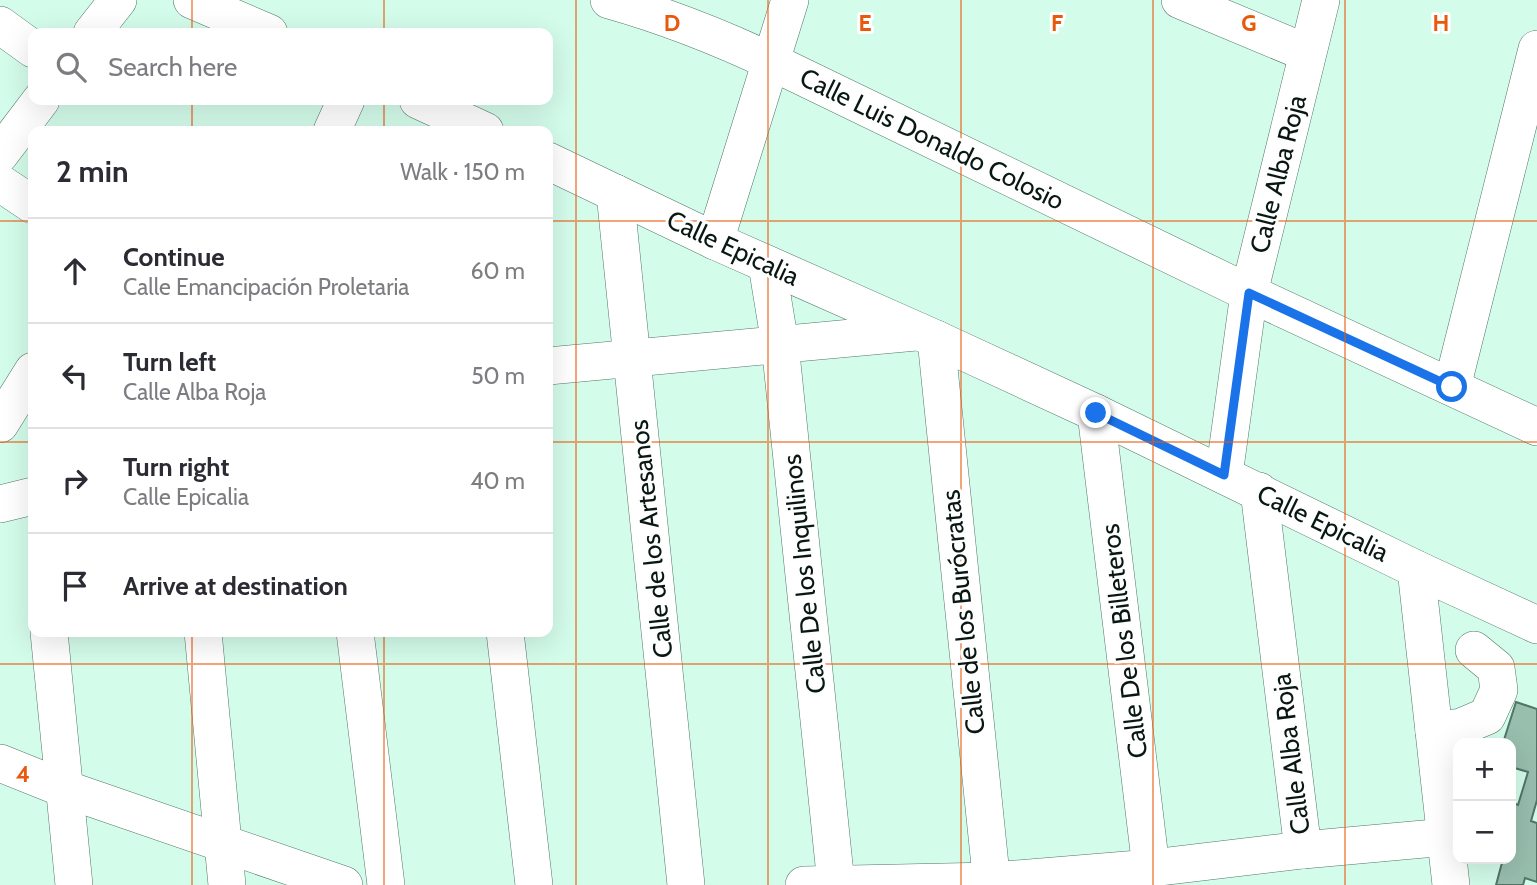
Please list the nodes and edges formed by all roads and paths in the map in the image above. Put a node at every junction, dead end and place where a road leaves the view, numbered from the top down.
1 (118, 0) edge
2 (192, 0) edge
3 (609, 0) edge
4 (790, 0) edge
5 (1180, 0) edge
6 (1321, 0) edge
7 (0, 25) edge
8 (96, 28) edge
9 (257, 28) edge
10 (28, 45) edge
11 (1537, 49) edge
12 (1307, 53) junction
13 (772, 62) junction
14 (37, 105) edge
15 (343, 105) edge
16 (427, 105) edge
17 (334, 126) edge
18 (465, 126) edge
19 (0, 154) edge
20 (553, 163) edge
21 (0, 183) edge
22 (615, 193) junction
23 (28, 202) edge
24 (715, 241) junction
25 (767, 265) junction
26 (1249, 293) junction
27 (927, 335) junction
28 (780, 344) junction
29 (632, 356) junction
30 (553, 365) edge
31 (28, 379) edge
32 (1452, 387) junction
33 (1096, 413) junction
34 (0, 424) edge
35 (1537, 427) edge
36 (1224, 475) junction
37 (1259, 491) junction
38 (28, 497) edge
39 (0, 504) edge
40 (1416, 569) junction
41 (1537, 625) edge
42 (50, 637) edge
43 (203, 637) edge
44 (356, 637) edge
45 (506, 637) edge
46 (1474, 650) dead end
47 (1434, 731) junction
48 (0, 763) edge
49 (65, 789) junction
50 (1446, 837) junction
51 (223, 844) junction
52 (1303, 850) junction
53 (1151, 868) junction
54 (991, 883) edge
55 (820, 884) edge
56 (74, 885) edge
57 (227, 885) edge
58 (344, 885) edge
59 (386, 885) edge
60 (534, 885) edge
61 (686, 885) edge
62 (1451, 885) edge

1 - 8 street
2 - 9 street
3 - 13 street, Calle Luis Donaldo Colosio
4 - 13 street
5 - 12 street
6 - 12 street, Calle Alba Roja
7 - 10 street
11 - 32 street
12 - 26 street, Calle Alba Roja
13 - 24 street
13 - 26 street, Calle Luis Donaldo Colosio
14 - 19 street
15 - 17 street
16 - 18 street
20 - 22 street, Calle Epicalia
21 - 23 street
22 - 24 street, Calle Epicalia
22 - 29 street, Calle de los Artesanos
24 - 25 street, Calle Epicalia
25 - 27 street, Calle Epicalia
25 - 28 street, Calle De los Inquilinos
26 - 32 street, Calle Luis Donaldo Colosio
26 - 36 street, Calle Alba Roja
27 - 28 street
27 - 33 street, Calle Epicalia
27 - 54 street, Calle de los Burócratas
28 - 29 street
28 - 55 street, Calle De los Inquilinos
29 - 30 street
29 - 61 street, Calle de los Artesanos
31 - 34 street
32 - 35 street, Calle Luis Donaldo Colosio
33 - 36 street, Calle Epicalia
33 - 53 street, Calle De los Billeteros
36 - 37 street, Calle Epicalia
37 - 40 street, Calle Epicalia
37 - 52 street, Calle Alba Roja
38 - 39 street
40 - 41 street, Calle Epicalia
40 - 47 street
42 - 49 street
43 - 51 street
44 - 59 street
45 - 60 street
46 - 47 street
47 - 50 street
48 - 49 street
49 - 51 street
49 - 56 street
50 - 52 street
50 - 62 street
51 - 57 street
51 - 58 street
52 - 53 street
53 - 54 street
54 - 55 street

